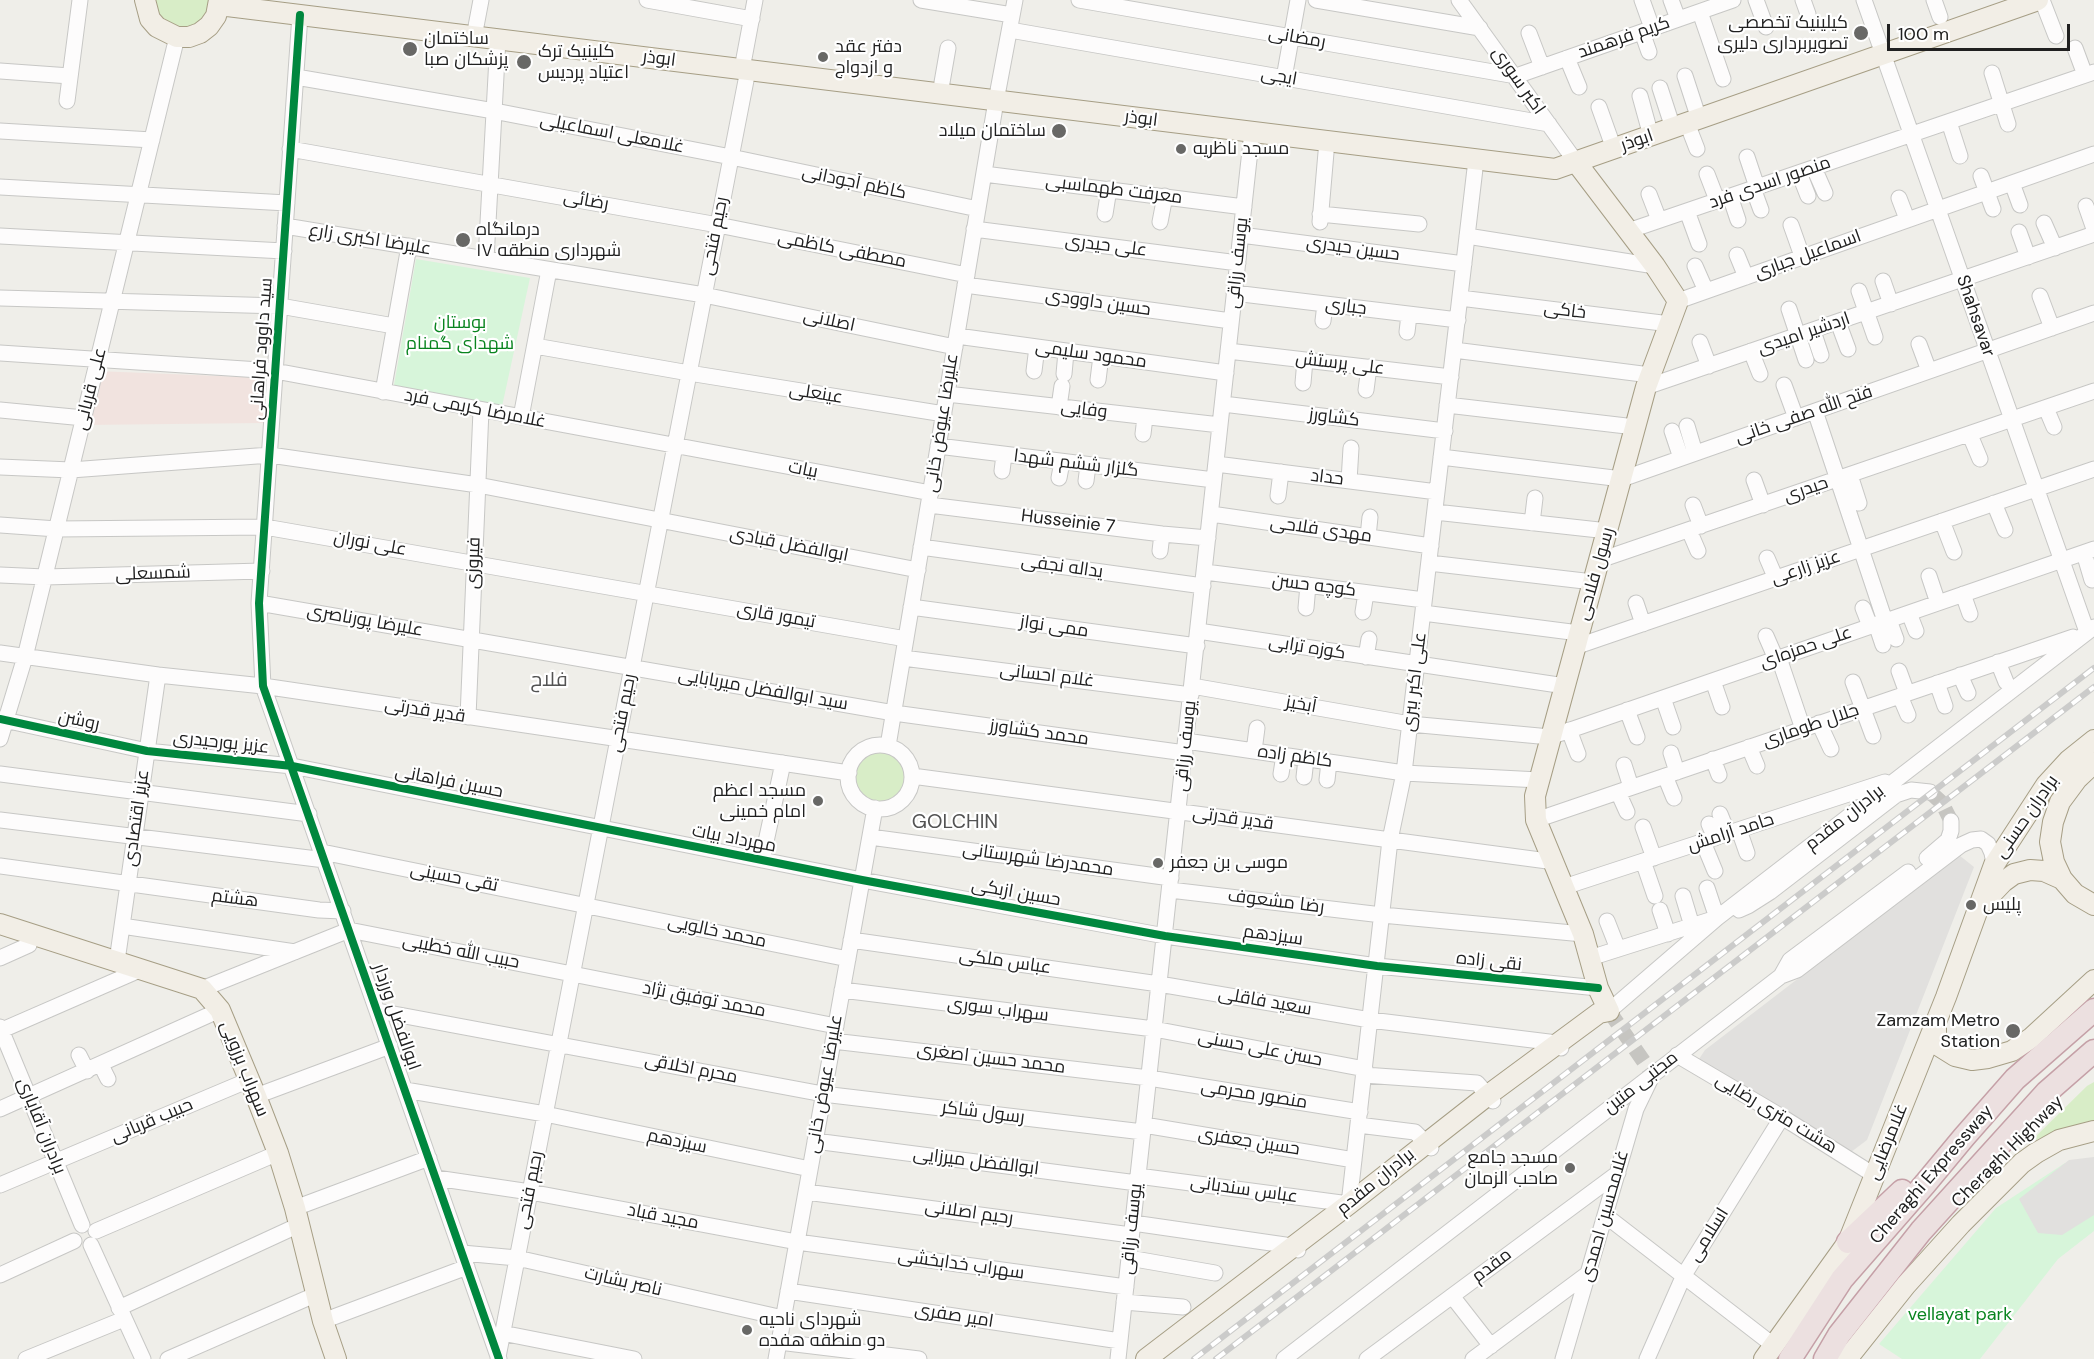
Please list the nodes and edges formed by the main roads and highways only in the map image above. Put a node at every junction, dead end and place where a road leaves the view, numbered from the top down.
1 (145, 0) edge
2 (2040, 0) edge
3 (219, 3) edge
4 (1576, 162) junction
5 (2094, 740) edge
6 (2094, 763) edge
7 (2062, 879) junction
8 (2094, 905) edge
9 (1979, 906) junction
10 (0, 924) edge
11 (2094, 980) edge
12 (2094, 1010) edge
13 (1609, 1011) joint
14 (1936, 1023) junction
15 (2094, 1051) edge
16 (2094, 1070) edge
17 (2094, 1131) edge
18 (1964, 1137) junction
19 (1921, 1231) junction
20 (1848, 1242) junction
21 (1295, 1248) junction
22 (1776, 1354) edge
23 (332, 1358) edge
24 (1146, 1359) edge
25 (1155, 1359) edge
26 (1825, 1359) edge
27 (1847, 1359) edge

1 - 3 main road
2 - 4 main road, ابوذر
3 - 4 main road, ابوذر
4 - 13 main road, رسول فلاحی
5 - 9 main road, برادران حسنی
6 - 7 main road, برادران حسنی
7 - 8 main road
7 - 9 main road
9 - 14 main road, غلامرضایی
10 - 23 main road, سهراب برزویی
11 - 14 main road
12 - 18 highway, Cheraghi Expressway
13 - 21 main road, برادران مقدم
14 - 20 main road, غلامرضایی
15 - 19 highway, Cheraghi Expressway
16 - 19 highway, Cheraghi Highway
17 - 27 main road
18 - 20 highway
18 - 22 highway, Cheraghi Expressway
19 - 26 highway, Cheraghi Expressway
20 - 22 main road, غلامرضایی
21 - 24 main road, برادران مقدم
21 - 25 main road, برادران مقدم

